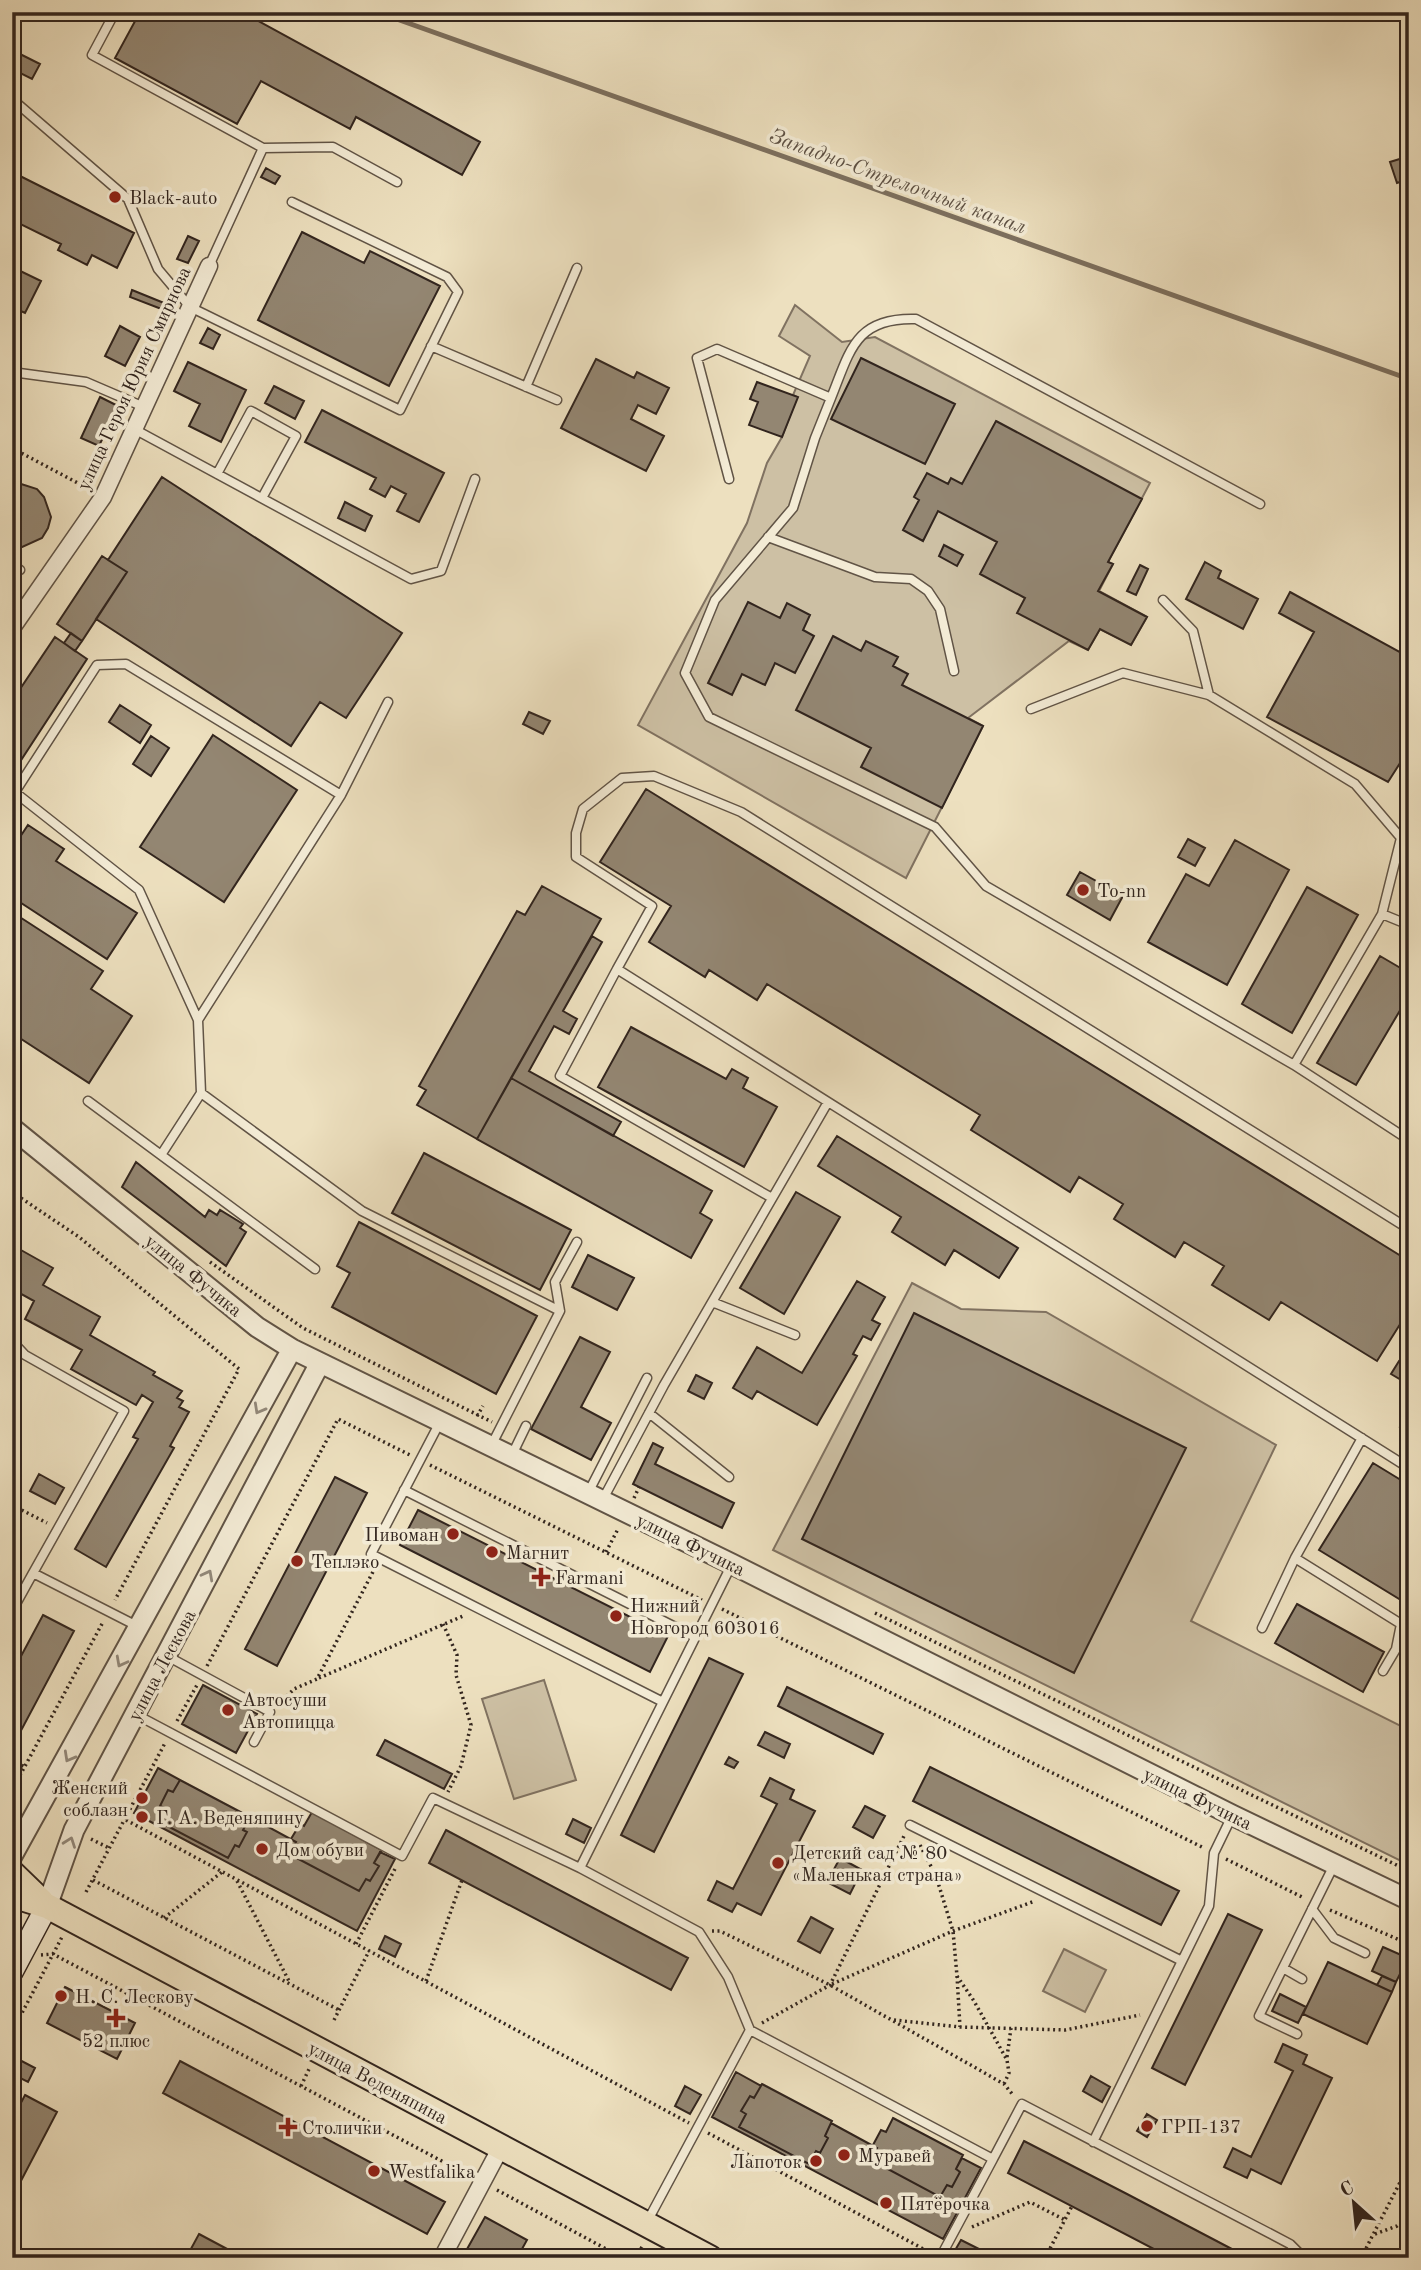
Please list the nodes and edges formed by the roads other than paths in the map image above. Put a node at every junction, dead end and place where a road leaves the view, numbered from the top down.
1 (115, 12) edge
2 (12, 99) edge
3 (263, 148) junction
4 (397, 182) dead end
5 (292, 202) dead end
6 (209, 267) joint
7 (577, 268) dead end
8 (190, 307) junction
9 (431, 346) junction
10 (12, 372) edge
11 (526, 387) junction
12 (831, 398) junction
13 (557, 400) dead end
14 (144, 407) junction
15 (134, 429) junction
16 (217, 474) junction
17 (475, 479) dead end
18 (729, 479) dead end
19 (262, 498) junction
20 (1260, 504) dead end
21 (768, 537) junction
22 (1163, 600) dead end
23 (12, 628) edge
24 (954, 671) dead end
25 (1209, 695) junction
26 (387, 702) dead end
27 (1031, 709) dead end
28 (14, 791) edge
29 (341, 795) junction
30 (1406, 836) edge
31 (1382, 914) junction
32 (1409, 925) edge
33 (617, 970) junction
34 (198, 1020) junction
35 (1294, 1065) junction
36 (201, 1093) junction
37 (88, 1101) dead end
38 (828, 1102) junction
39 (16, 1134) edge
40 (1409, 1140) edge
41 (161, 1155) junction
42 (772, 1198) junction
43 (1409, 1229) edge
44 (576, 1242) dead end
45 (315, 1269) dead end
46 (712, 1302) junction
47 (559, 1311) junction
48 (795, 1335) dead end
49 (12, 1341) edge
50 (292, 1349) junction
51 (320, 1363) junction
52 (647, 1378) dead end
53 (649, 1413) junction
54 (440, 1422) junction
55 (526, 1426) dead end
56 (1362, 1438) junction
57 (491, 1446) junction
58 (511, 1457) junction
59 (1409, 1468) edge
60 (729, 1477) dead end
61 (404, 1490) junction
62 (595, 1497) junction
63 (1295, 1558) junction
64 (732, 1564) junction
65 (33, 1573) junction
66 (12, 1611) edge
67 (139, 1628) junction
68 (1262, 1628) dead end
69 (695, 1637) junction
70 (166, 1656) junction
71 (1383, 1671) dead end
72 (663, 1702) junction
73 (135, 1714) junction
74 (254, 1742) dead end
75 (1232, 1815) junction
76 (910, 1825) road end
77 (12, 1856) edge
78 (1334, 1865) junction
79 (580, 1868) junction
80 (12, 1873) edge
81 (12, 1895) edge
82 (1409, 1900) edge
83 (47, 1906) junction
84 (1313, 1906) junction
85 (1365, 1953) dead end
86 (1182, 1961) junction
87 (16, 1964) edge
88 (1283, 1968) junction
89 (1302, 1979) dead end
90 (750, 2030) junction
91 (1297, 2034) dead end
92 (1093, 2142) junction
93 (501, 2147) junction
94 (993, 2159) junction
95 (644, 2235) junction
96 (442, 2258) edge
97 (710, 2258) edge
98 (940, 2258) edge
99 (1304, 2258) edge

1 - 3 lane
2 - 8 lane
3 - 4 lane
3 - 6 lane, улица Героя Юрия Смирнова
5 - 9 lane
6 - 8 street, улица Героя Юрия Смирнова
7 - 11 lane
8 - 9 lane
8 - 14 street, улица Героя Юрия Смирнова
9 - 11 lane
10 - 14 lane
11 - 13 lane
12 - 18 lane
12 - 20 lane
12 - 21 lane
14 - 15 street, улица Героя Юрия Смирнова
15 - 16 lane
15 - 23 street, улица Героя Юрия Смирнова
16 - 19 lane
16 - 19 lane
17 - 19 lane
21 - 24 lane
21 - 35 lane
22 - 25 lane
25 - 27 lane
25 - 30 lane
26 - 29 lane
28 - 29 lane
28 - 34 lane
29 - 34 lane
30 - 31 lane
31 - 32 lane
31 - 35 lane
33 - 38 lane
33 - 42 lane
33 - 43 lane
34 - 36 lane
35 - 40 lane
36 - 41 lane
36 - 47 lane
37 - 41 lane
38 - 42 lane
38 - 56 lane
39 - 50 street, улица Фучика
41 - 45 lane
42 - 46 lane
44 - 47 lane
46 - 48 lane
46 - 53 lane
47 - 57 lane
49 - 65 lane
50 - 51 street, улица Фучика
50 -> 67 street, улица Лескова
51 - 54 street, улица Фучика
70 -> 51 street, улица Лескова
52 - 62 lane
53 - 60 lane
53 - 62 lane
54 - 57 street, улица Фучика
54 - 61 lane
55 - 58 lane
56 - 59 lane
56 - 63 lane
57 - 58 street, улица Фучика
58 - 62 street, улица Фучика
61 - 69 lane
61 - 72 lane
62 - 64 street, улица Фучика
63 - 68 lane
63 - 71 lane
64 - 69 lane
64 - 75 street, улица Фучика
65 - 66 lane
65 - 67 lane
67 -> 77 street, улица Лескова
69 - 72 lane
70 - 73 street, улица Лескова
70 - 74 lane
72 - 79 lane
73 - 79 lane
83 -> 73 street, улица Лескова
75 - 78 street, улица Фучика
75 - 86 lane
76 - 86 lane
78 - 82 street, улица Фучика
78 - 84 lane
79 - 90 lane
80 - 83 main road, улица Веденяпина
81 - 83 main road, улица Веденяпина
83 - 87 main road, улица Лескова
83 - 93 main road, улица Веденяпина
84 - 85 lane
84 - 88 lane
86 - 92 lane
88 - 89 lane
88 - 91 lane
90 - 94 lane
90 - 95 lane
92 - 94 lane
92 - 99 lane
93 - 95 main road, улица Веденяпина
93 - 96 street
94 - 98 lane
95 - 97 main road, улица Веденяпина

